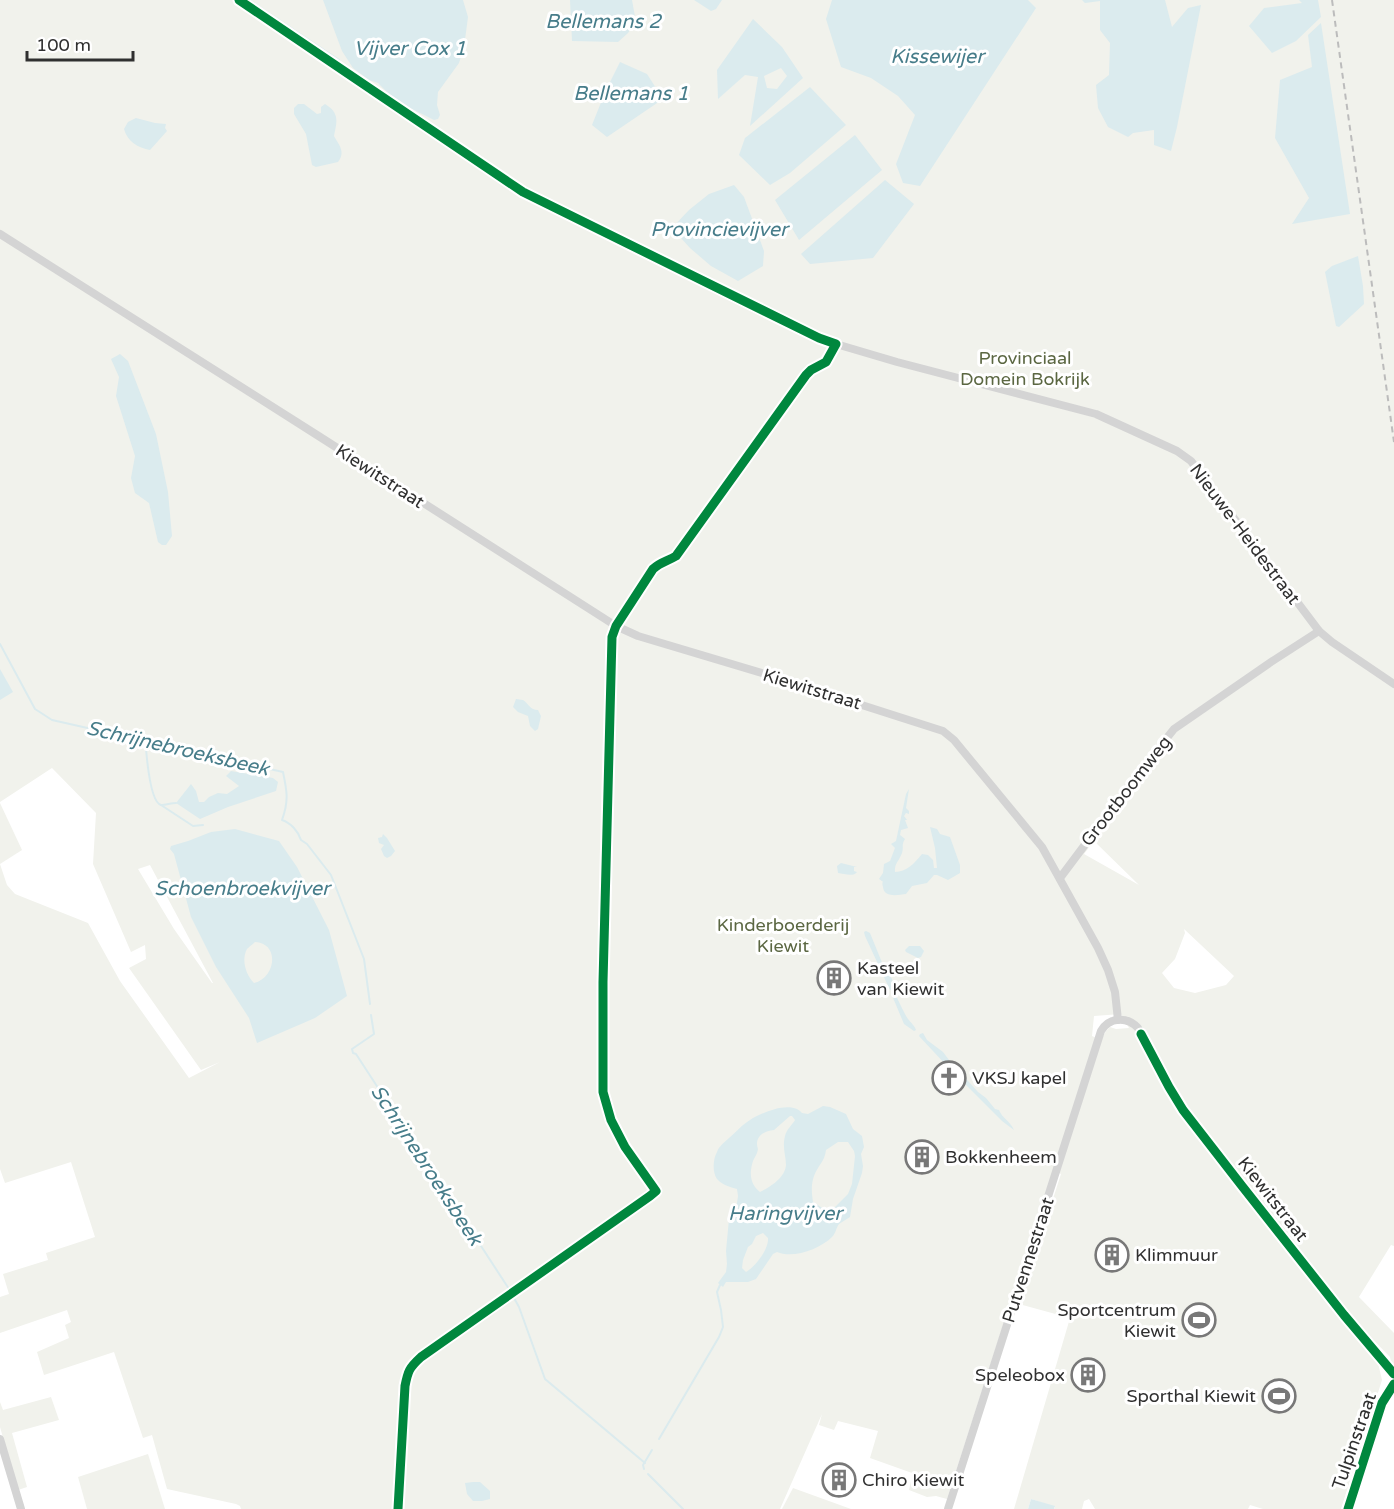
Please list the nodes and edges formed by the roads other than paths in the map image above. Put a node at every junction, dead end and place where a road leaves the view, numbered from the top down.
1 (0, 234) edge
2 (11, 241) junction
3 (0, 245) edge
4 (836, 344) dead end
5 (616, 626) junction
6 (1318, 631) junction
7 (1394, 684) edge
8 (1060, 878) junction
9 (1118, 1020) junction
10 (656, 1191) dead end
11 (1394, 1374) edge
12 (1394, 1384) edge
13 (0, 1439) edge
14 (21, 1509) edge
15 (948, 1509) edge
16 (1348, 1509) edge

1 - 2 street, Kiewitstraat
2 - 3 street
2 - 5 street, Kiewitstraat
4 - 6 street, Nieuwe-Heidestraat
5 - 8 street, Kiewitstraat
5 - 10 street
6 - 7 street, Nieuwe-Heidestraat
6 - 8 street, Grootboomweg
8 - 9 street, Kiewitstraat
9 - 11 street, Kiewitstraat
9 - 15 street, Putvennestraat
12 - 16 street, Tulpinstraat
13 - 14 street

